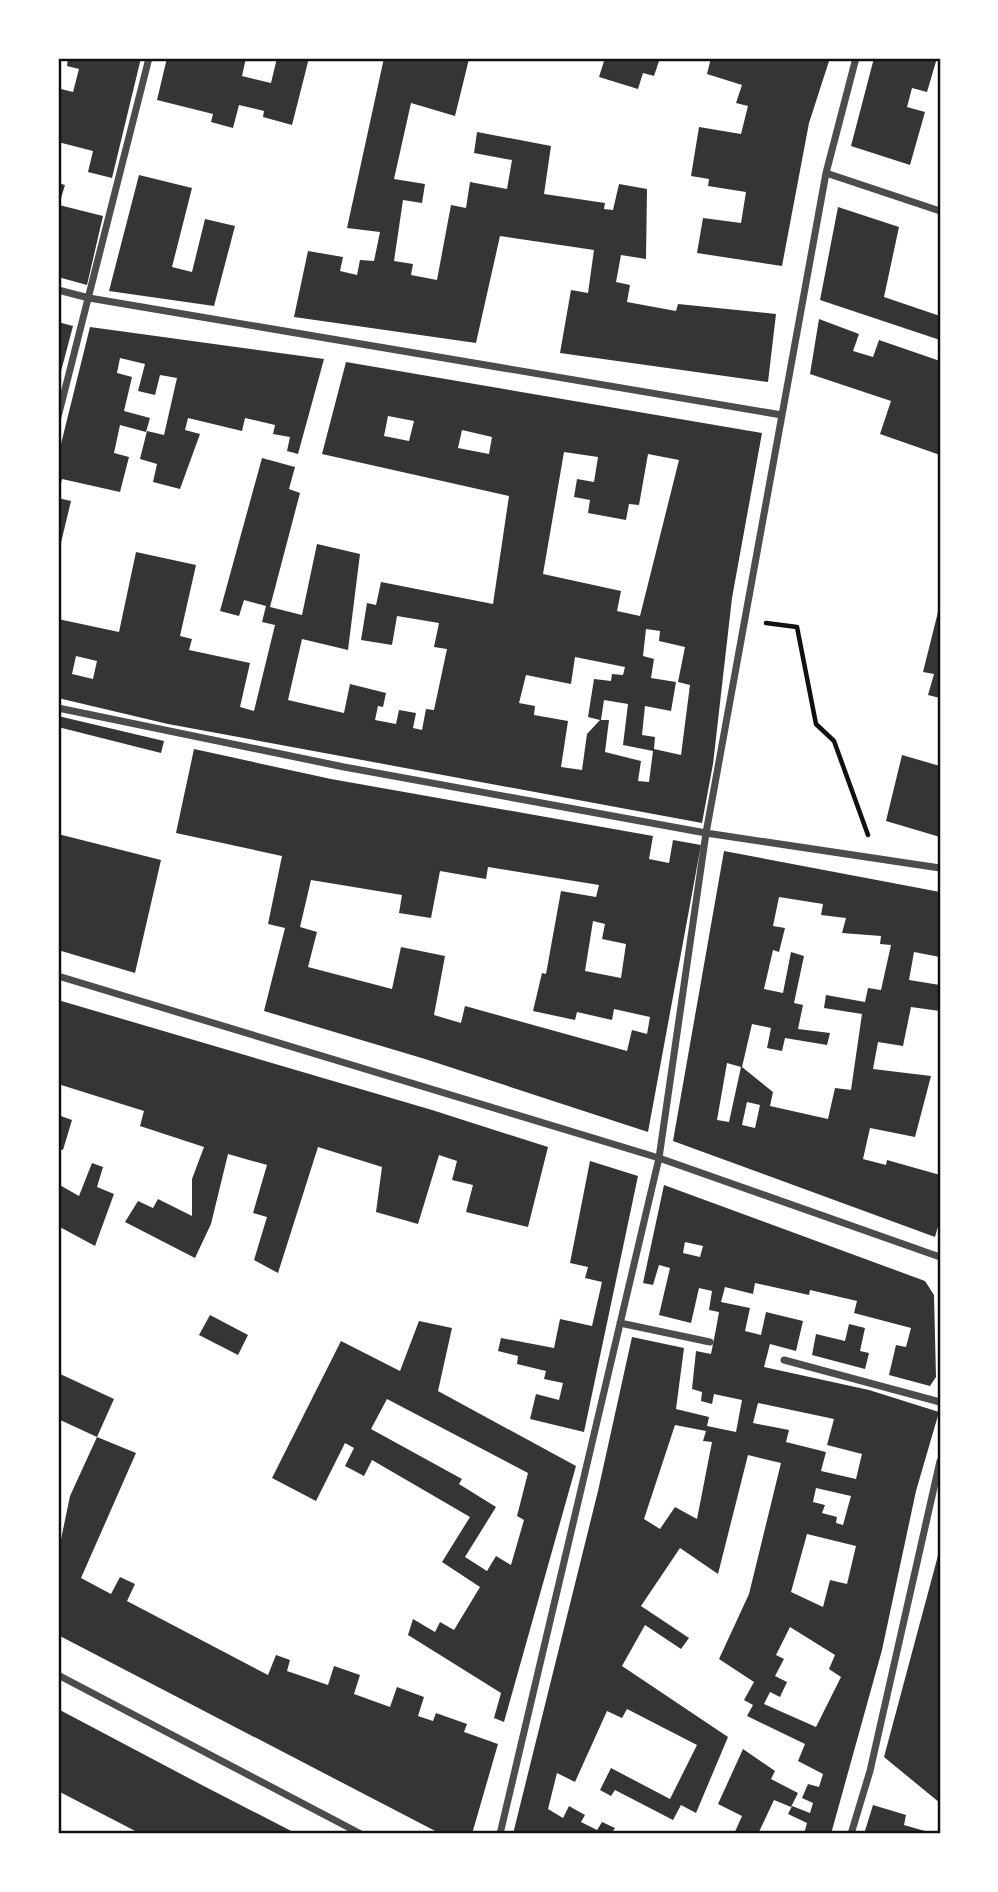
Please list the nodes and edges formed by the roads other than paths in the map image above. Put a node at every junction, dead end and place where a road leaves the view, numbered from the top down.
1 (149, 58) edge
2 (856, 58) edge
3 (825, 173) junction
4 (940, 211) edge
5 (58, 289) edge
6 (89, 298) junction
7 (782, 415) junction
8 (58, 417) edge
9 (58, 708) edge
10 (706, 832) junction
11 (940, 868) edge
12 (58, 976) edge
13 (659, 1158) junction
14 (940, 1257) edge
15 (620, 1322) junction
16 (710, 1342) dead end
17 (785, 1360) dead end
18 (940, 1402) edge
19 (940, 1461) edge
20 (58, 1675) edge
21 (361, 1834) edge
22 (500, 1834) edge
23 (851, 1834) edge

1 - 6 street
2 - 3 street
3 - 4 street
3 - 7 street
5 - 6 street
6 - 7 street
6 - 8 street
7 - 10 street
9 - 10 street
10 - 11 street
10 - 13 street
12 - 13 street
13 - 14 street
13 - 15 street
15 - 16 street
15 - 22 street
17 - 18 street
19 - 23 street
20 - 21 street

